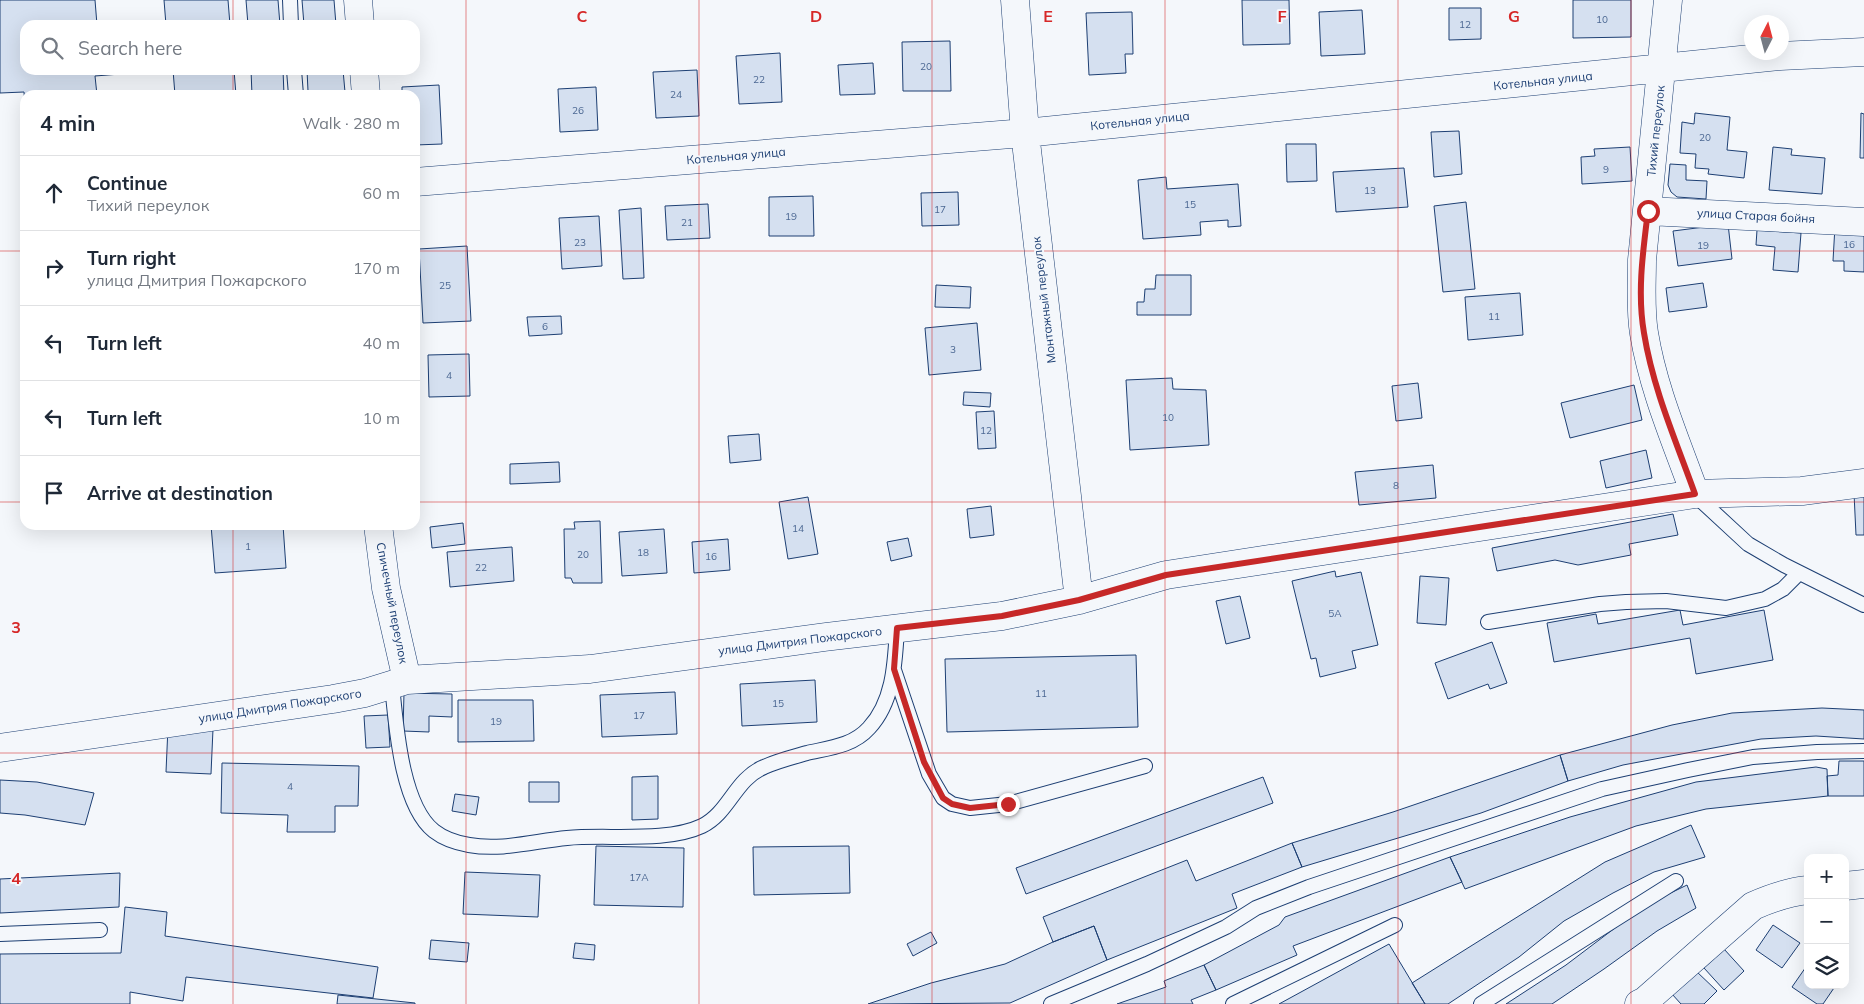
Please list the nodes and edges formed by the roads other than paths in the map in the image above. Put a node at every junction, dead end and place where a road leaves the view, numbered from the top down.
1 (290, 0) edge
2 (358, 0) edge
3 (1015, 0) edge
4 (1668, 0) edge
5 (291, 20) edge
6 (360, 20) edge
7 (1864, 52) edge
8 (1662, 68) junction
9 (294, 75) edge
10 (364, 75) edge
11 (296, 90) edge
12 (366, 90) edge
13 (1025, 133) junction
14 (420, 182) edge
15 (1648, 211) junction
16 (1864, 222) edge
17 (1864, 483) edge
18 (1695, 494) junction
19 (379, 530) edge
20 (1799, 573) junction
21 (1079, 600) junction
22 (1864, 605) edge
23 (1488, 622) dead end
24 (897, 628) junction
25 (894, 669) junction
26 (399, 682) junction
27 (0, 748) edge
28 (1864, 751) edge
29 (1145, 766) dead end
30 (1676, 881) dead end
31 (1864, 884) edge
32 (1849, 886) edge
33 (1804, 890) edge
34 (1395, 925) dead end
35 (100, 930) dead end
36 (0, 934) edge
37 (1051, 1004) edge
38 (1233, 1004) edge
39 (1481, 1004) edge
40 (1638, 1004) edge

1 - 5 lane
2 - 6 street
3 - 13 street, Монтажный переулок
4 - 8 street, Тихий переулок
7 - 8 street, Котельная улица
8 - 13 street, Котельная улица
8 - 15 street, Тихий переулок
9 - 11 lane
10 - 12 street
13 - 14 street, Котельная улица
13 - 21 street, Монтажный переулок
15 - 16 street, улица Старая бойня
15 - 18 street, Тихий переулок
17 - 18 street, улица Дмитрия Пожарского
18 - 20 lane
18 - 21 street, улица Дмитрия Пожарского
19 - 26 street, Спичечный переулок
20 - 22 lane
20 - 23 lane
21 - 24 street, улица Дмитрия Пожарского
24 - 25 lane
24 - 26 street, улица Дмитрия Пожарского
25 - 26 lane
25 - 29 lane
26 - 27 street, улица Дмитрия Пожарского
28 - 37 lane
30 - 39 lane
31 - 32 street
33 - 40 street
34 - 38 lane
35 - 36 lane

